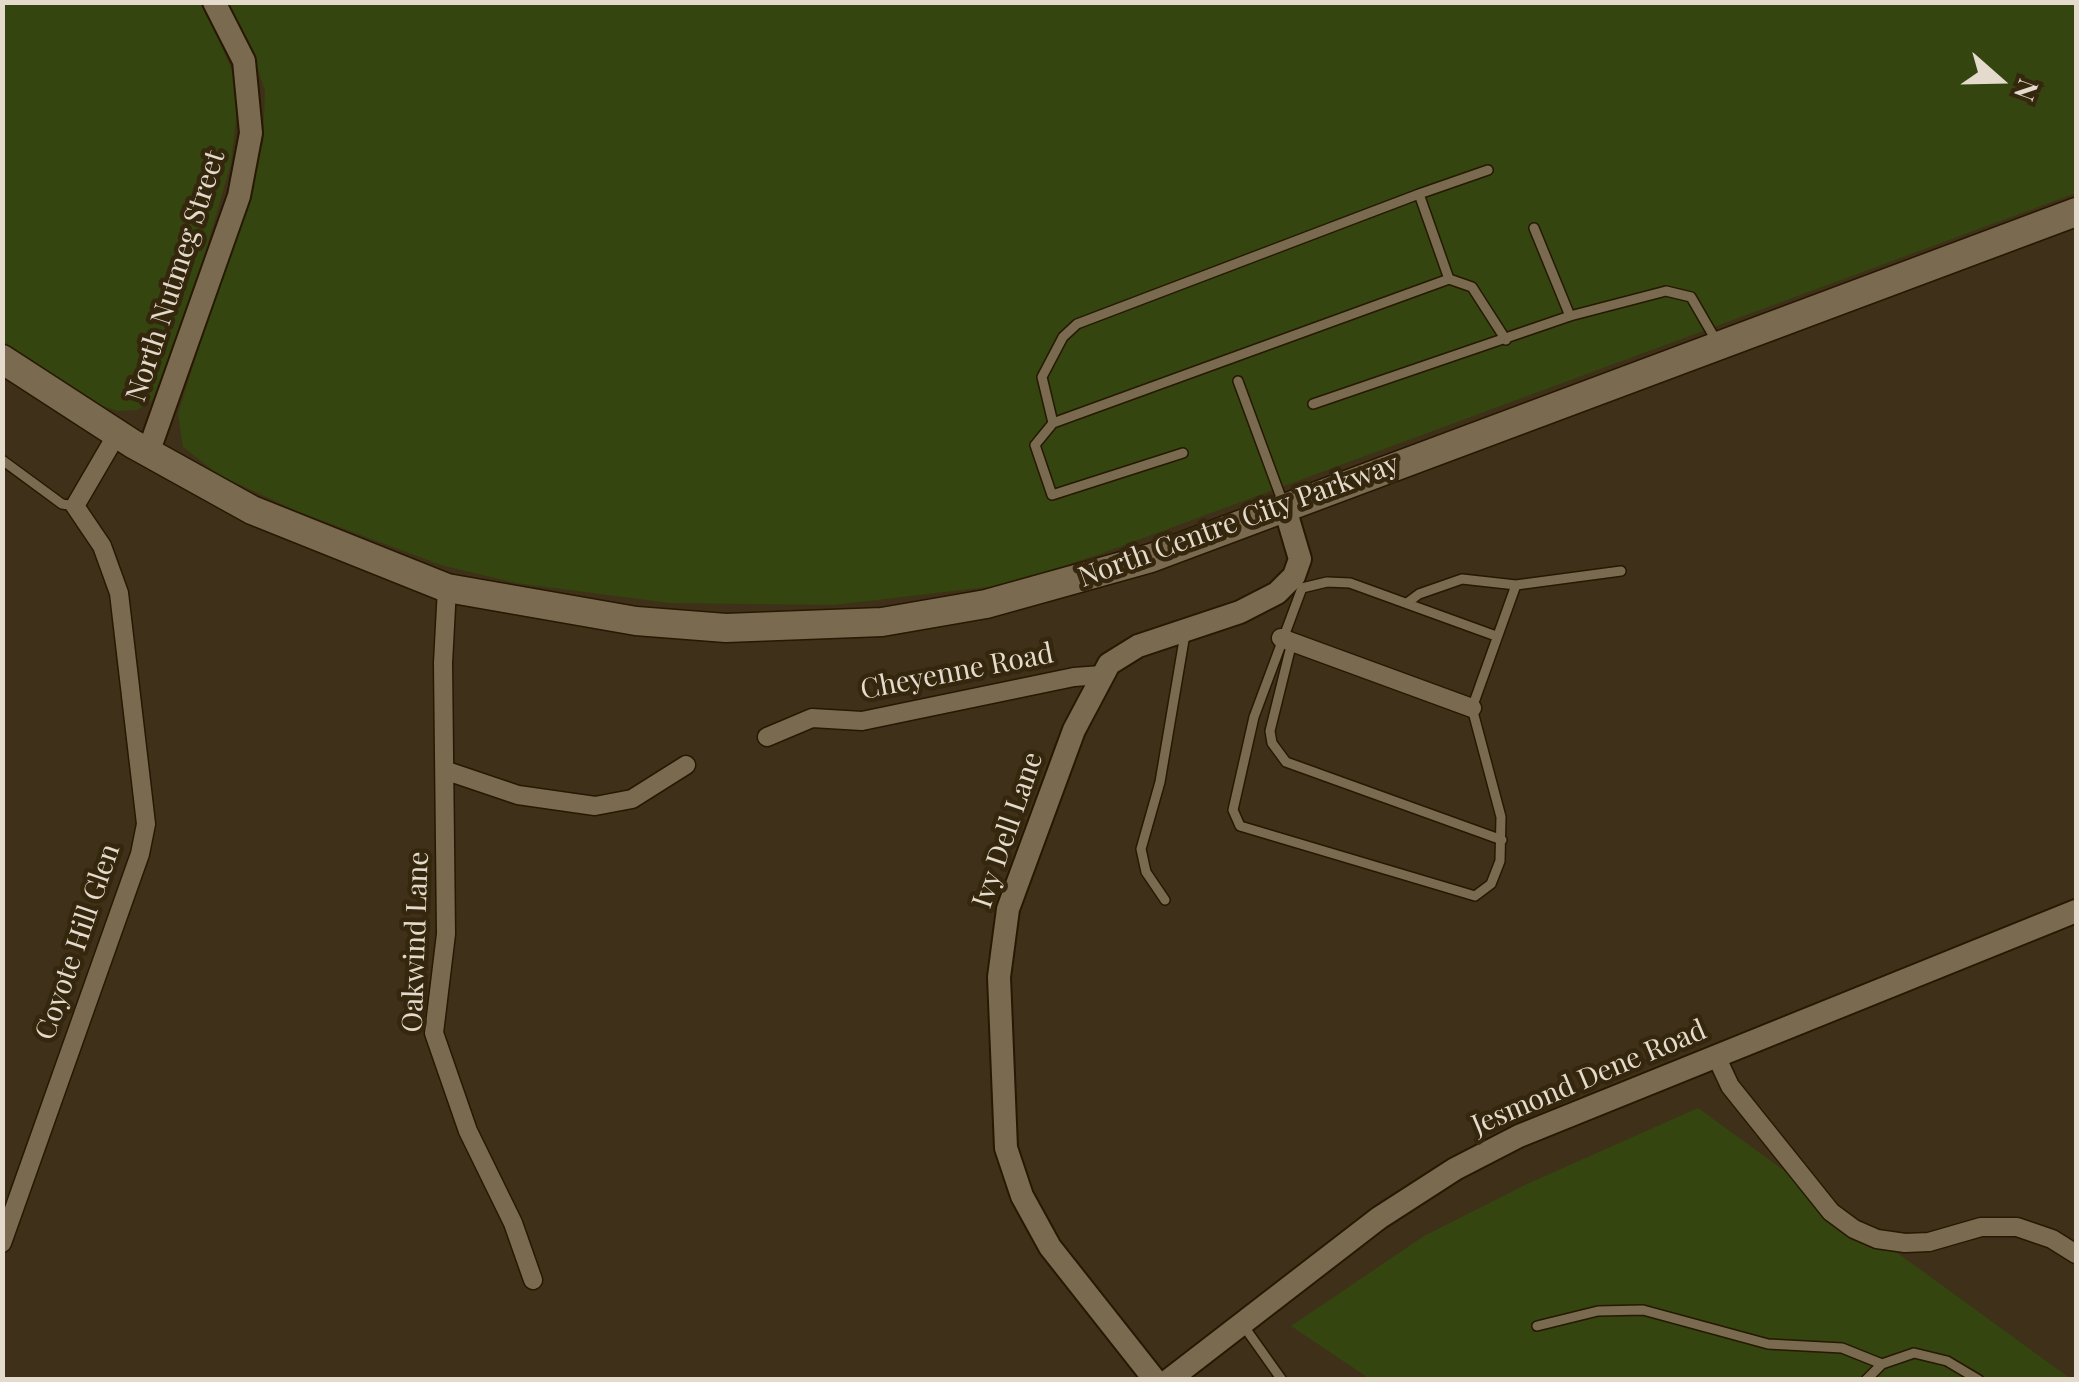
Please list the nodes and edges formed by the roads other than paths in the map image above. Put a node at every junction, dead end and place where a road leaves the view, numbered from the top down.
1 (214, 2) edge
2 (1488, 170) dead end
3 (1419, 194) junction
4 (2076, 212) edge
5 (1534, 228) dead end
6 (1449, 279) junction
7 (1570, 316) junction
8 (1506, 340) junction
9 (1718, 345) junction
10 (2, 359) edge
11 (1238, 381) dead end
12 (1313, 404) dead end
13 (1053, 423) junction
14 (117, 434) junction
15 (1183, 452) dead end
16 (148, 453) junction
17 (2, 460) edge
18 (1284, 505) junction
19 (75, 506) junction
20 (1621, 571) dead end
21 (1298, 582) junction
22 (1516, 585) junction
23 (447, 588) junction
24 (1407, 603) junction
25 (1186, 630) junction
26 (1496, 636) junction
27 (1286, 640) junction
28 (1102, 676) junction
29 (1472, 708) junction
30 (768, 737) dead end
31 (686, 764) dead end
32 (447, 771) junction
33 (1502, 840) junction
34 (1165, 900) dead end
35 (2076, 911) edge
36 (1716, 1056) junction
37 (2, 1244) edge
38 (2076, 1254) edge
39 (533, 1280) dead end
40 (1242, 1323) junction
41 (1538, 1326) dead end
42 (1882, 1364) junction
43 (1183, 1375) edge
44 (1155, 1380) edge
45 (1282, 1380) edge
46 (1866, 1380) edge
47 (1980, 1380) edge

1 - 16 street, North Nutmeg Street
2 - 3 lane
3 - 6 lane
3 - 13 lane
4 - 9 main road, North Centre City Parkway
5 - 7 lane
6 - 8 lane
6 - 13 lane
7 - 8 lane
7 - 9 lane
8 - 12 lane
9 - 18 main road, North Centre City Parkway
10 - 14 main road, North Centre City Parkway
11 - 18 lane
13 - 15 lane
14 - 16 main road, North Centre City Parkway
14 - 19 street
16 - 23 main road, North Centre City Parkway
17 - 19 lane
18 - 21 street
18 - 23 main road, North Centre City Parkway
19 - 37 street, Coyote Hill Glen
20 - 22 lane
21 - 24 lane
21 - 25 street, Ivy Dell Lane
21 - 27 lane
22 - 24 lane
22 - 26 lane
23 - 32 street, Oakwind Lane
24 - 26 lane
25 - 28 street, Ivy Dell Lane
25 - 34 lane
26 - 29 lane
27 - 29 street
27 - 33 lane
27 - 33 lane
28 - 30 street, Cheyenne Road
28 - 44 street, Ivy Dell Lane
29 - 33 lane
31 - 32 street
32 - 39 street, Oakwind Lane
35 - 36 street, Jesmond Dene Road
36 - 38 street
36 - 40 street, Jesmond Dene Road
40 - 43 street, Jesmond Dene Road
40 - 45 lane
41 - 42 lane
42 - 46 lane
42 - 47 lane

